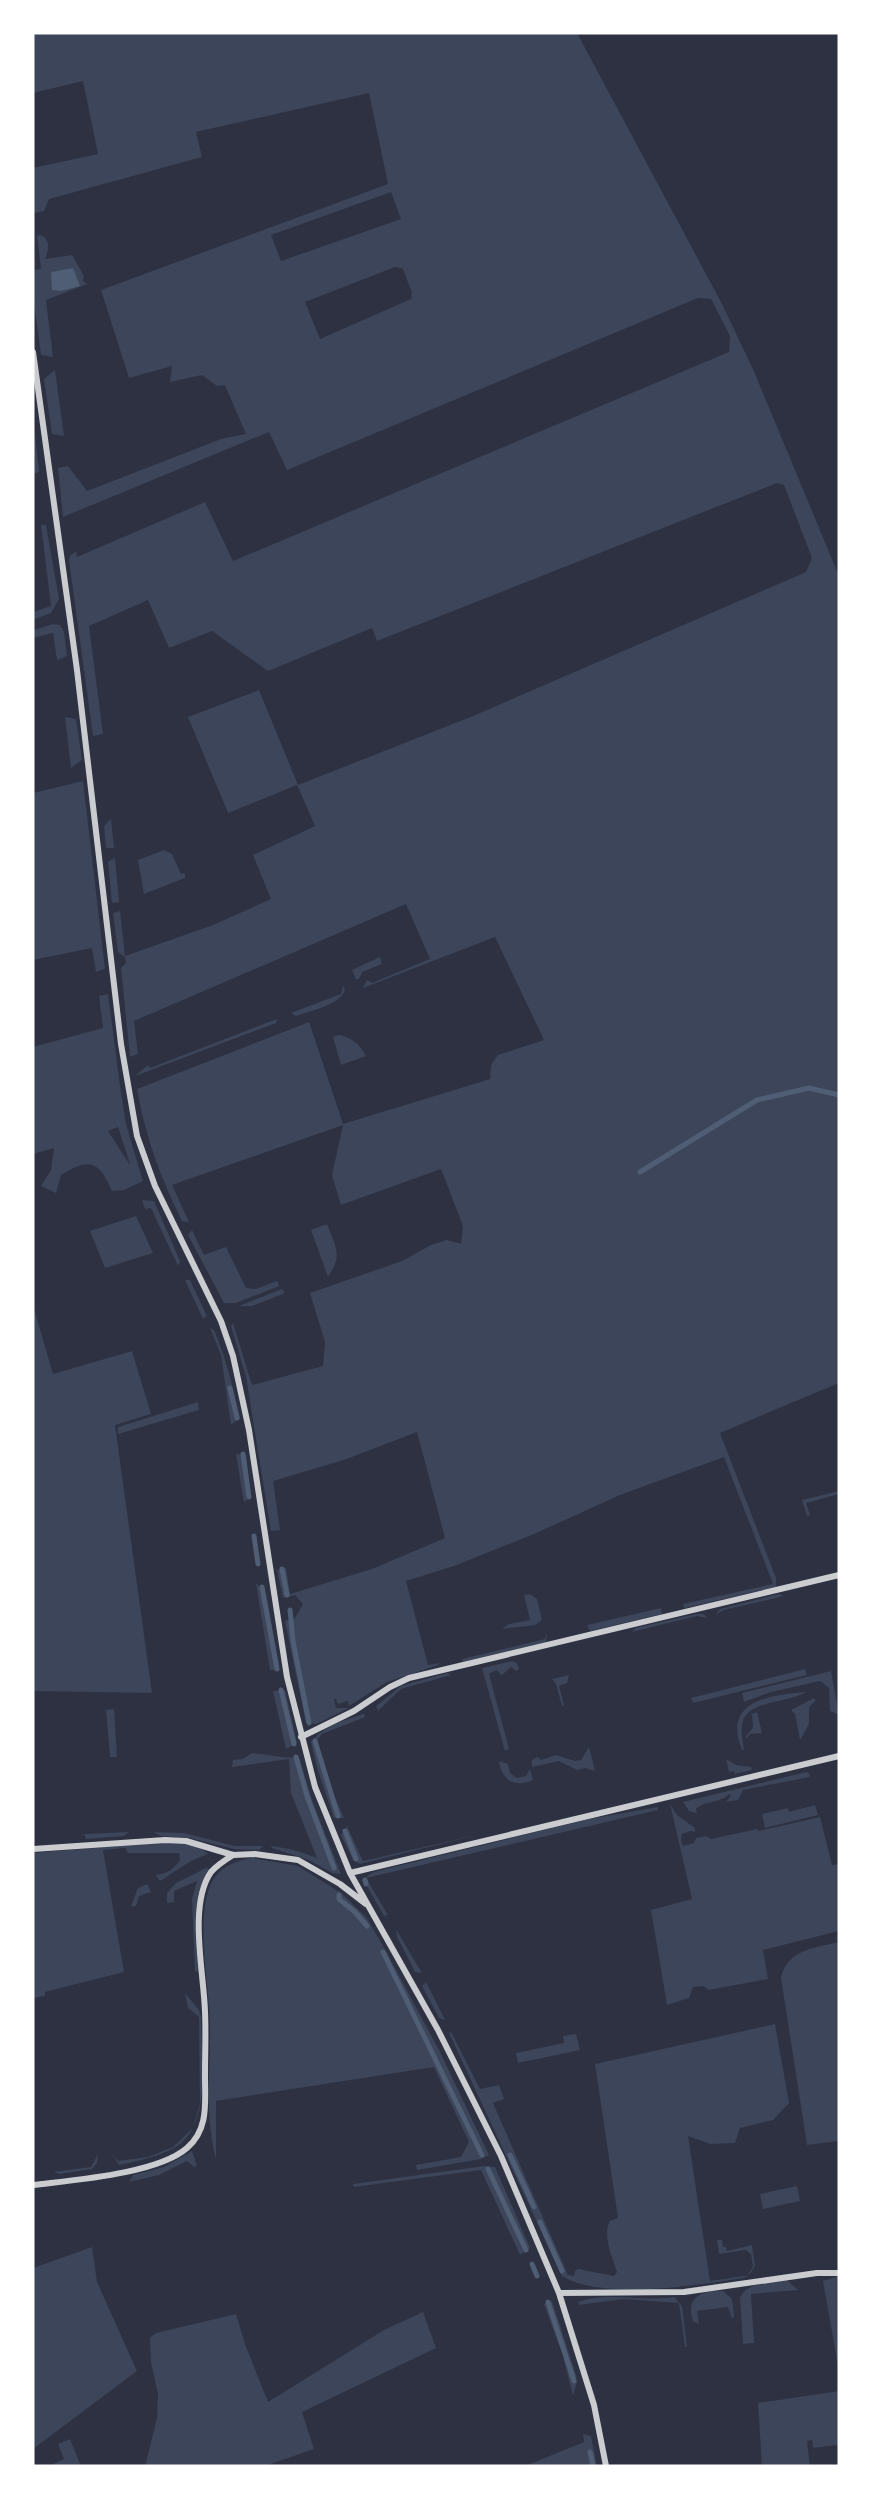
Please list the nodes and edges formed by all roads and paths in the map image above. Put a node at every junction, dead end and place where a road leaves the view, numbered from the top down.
1 (33, 352) edge
2 (839, 1575) edge
3 (301, 1737) junction
4 (839, 1756) edge
5 (33, 1849) edge
6 (233, 1856) junction
7 (350, 1873) junction
8 (369, 1906) junction
9 (33, 2185) edge
10 (839, 2273) edge
11 (559, 2293) junction
12 (606, 2466) edge

1 - 3 street
2 - 3 street
3 - 7 street
4 - 7 street
5 - 6 street
6 - 8 street
6 - 9 street
7 - 8 street
8 - 11 street
10 - 11 street
11 - 12 street

